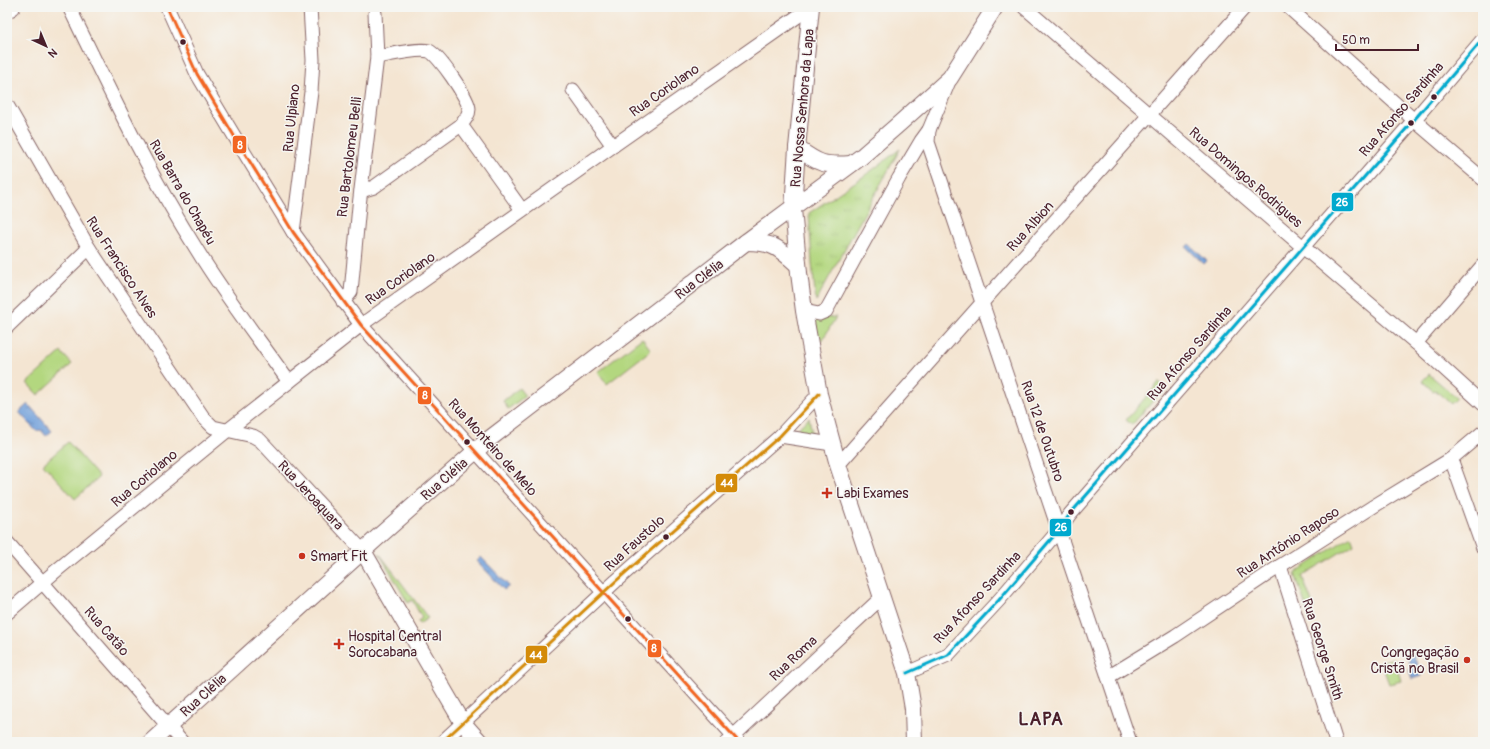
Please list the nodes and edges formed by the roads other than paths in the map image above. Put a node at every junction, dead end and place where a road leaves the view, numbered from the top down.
1 (12, 7) edge
2 (68, 7) edge
3 (167, 7) edge
4 (310, 7) edge
5 (811, 7) edge
6 (995, 7) edge
7 (1024, 7) edge
8 (1245, 7) edge
9 (1288, 7) edge
10 (7, 10) edge
11 (375, 13) dead end
12 (1483, 38) edge
13 (377, 57) junction
14 (950, 78) junction
15 (573, 90) dead end
16 (7, 105) edge
17 (1150, 115) junction
18 (1414, 120) junction
19 (461, 125) junction
20 (929, 130) junction
21 (613, 146) junction
22 (797, 148) junction
23 (851, 164) junction
24 (1483, 179) edge
25 (361, 191) junction
26 (793, 209) junction
27 (522, 210) junction
28 (293, 232) junction
29 (746, 242) junction
30 (89, 248) junction
31 (1303, 248) junction
32 (798, 265) junction
33 (1483, 265) edge
34 (343, 302) junction
35 (983, 303) junction
36 (804, 311) junction
37 (8, 324) edge
38 (361, 325) junction
39 (1416, 343) junction
40 (289, 382) junction
41 (819, 394) junction
42 (1483, 404) edge
43 (228, 430) junction
44 (1483, 432) edge
45 (780, 436) junction
46 (832, 444) junction
47 (475, 451) junction
48 (1452, 459) junction
49 (838, 465) junction
50 (1058, 532) junction
51 (7, 542) edge
52 (1483, 548) edge
53 (363, 551) junction
54 (1280, 566) junction
55 (43, 582) junction
56 (603, 593) junction
57 (881, 598) junction
58 (7, 613) edge
59 (907, 672) junction
60 (1108, 677) junction
61 (463, 723) junction
62 (168, 726) junction
63 (477, 740) edge
64 (733, 740) edge
65 (151, 742) edge
66 (182, 742) edge
67 (442, 742) edge
68 (914, 742) edge
69 (1130, 742) edge
70 (1336, 742) edge

1 - 10 main road
2 - 40 street, Rua Barra do Chapéu
3 - 28 street, Rua Monteiro de Melo
4 - 28 street, Rua Ulpiano
5 - 21 street, Rua Coriolano
5 - 22 main road, Rua Nossa Senhora da Lapa
6 - 14 main road, Rua Clélia
7 - 17 street, Rua Domingos Rodrigues
8 - 17 street, Rua Albion
9 - 18 street
11 - 13 street, Rua Bartolomeu Belli
12 - 18 street, Rua Afonso Sardinha
13 - 19 street
13 - 25 street, Rua Bartolomeu Belli
14 - 20 street
14 - 23 main road, Rua Clélia
15 - 21 street
16 - 30 street, Rua Francisco Alves
17 - 31 street, Rua Domingos Rodrigues
17 - 35 street, Rua Albion
18 - 24 street
18 - 31 street, Rua Afonso Sardinha
19 - 25 street
19 - 27 street
20 - 35 street, Rua 12 de Outubro
20 - 36 street
21 - 27 street, Rua Coriolano
22 - 23 main road
22 - 26 main road, Rua Nossa Senhora da Lapa
23 - 26 main road, Rua Clélia
25 - 34 street, Rua Bartolomeu Belli
26 - 29 main road, Rua Clélia
26 - 32 main road, Rua Nossa Senhora da Lapa
27 - 38 street, Rua Coriolano
28 - 34 street, Rua Monteiro de Melo
29 - 32 main road
29 - 47 main road, Rua Clélia
30 - 37 street
30 - 43 street, Rua Francisco Alves
31 - 39 street, Rua Domingos Rodrigues
31 - 50 street, Rua Afonso Sardinha
32 - 36 main road, Rua Nossa Senhora da Lapa
33 - 39 street
34 - 38 street, Rua Monteiro de Melo
35 - 49 street, Rua Albion
35 - 50 street, Rua 12 de Outubro
36 - 41 main road
38 - 40 street, Rua Coriolano
38 - 47 street, Rua Monteiro de Melo
39 - 42 street, Rua Domingos Rodrigues
40 - 43 street, Rua Coriolano
41 - 45 street, Rua Faustolo
41 - 46 main road
43 - 53 street, Rua Jeroaquara
43 - 55 street, Rua Coriolano
44 - 48 street, Rua Antônio Raposo
45 - 46 street
45 - 56 street, Rua Faustolo
46 - 49 main road
47 - 53 main road, Rua Clélia
47 - 56 street, Rua Monteiro de Melo
48 - 52 street
48 - 54 street, Rua Antônio Raposo
49 - 57 main road
50 - 59 street, Rua Afonso Sardinha
50 - 60 street, Rua 12 de Outubro
51 - 55 street, Rua Catão
53 - 61 main road, Rua Jeroaquara
53 - 62 main road, Rua Clélia
54 - 60 street, Rua Antônio Raposo
54 - 70 street, Rua George Smith
55 - 58 street, Rua Coriolano
55 - 62 street, Rua Catão
56 - 61 street, Rua Faustolo
56 - 64 street, Rua Monteiro de Melo
57 - 59 main road
57 - 64 street, Rua Roma
59 - 68 main road
60 - 69 street, Rua 12 de Outubro
61 - 63 main road, Rua Jeroaquara
61 - 67 street, Rua Faustolo
62 - 65 main road, Rua Clélia
62 - 66 street, Rua Catão

